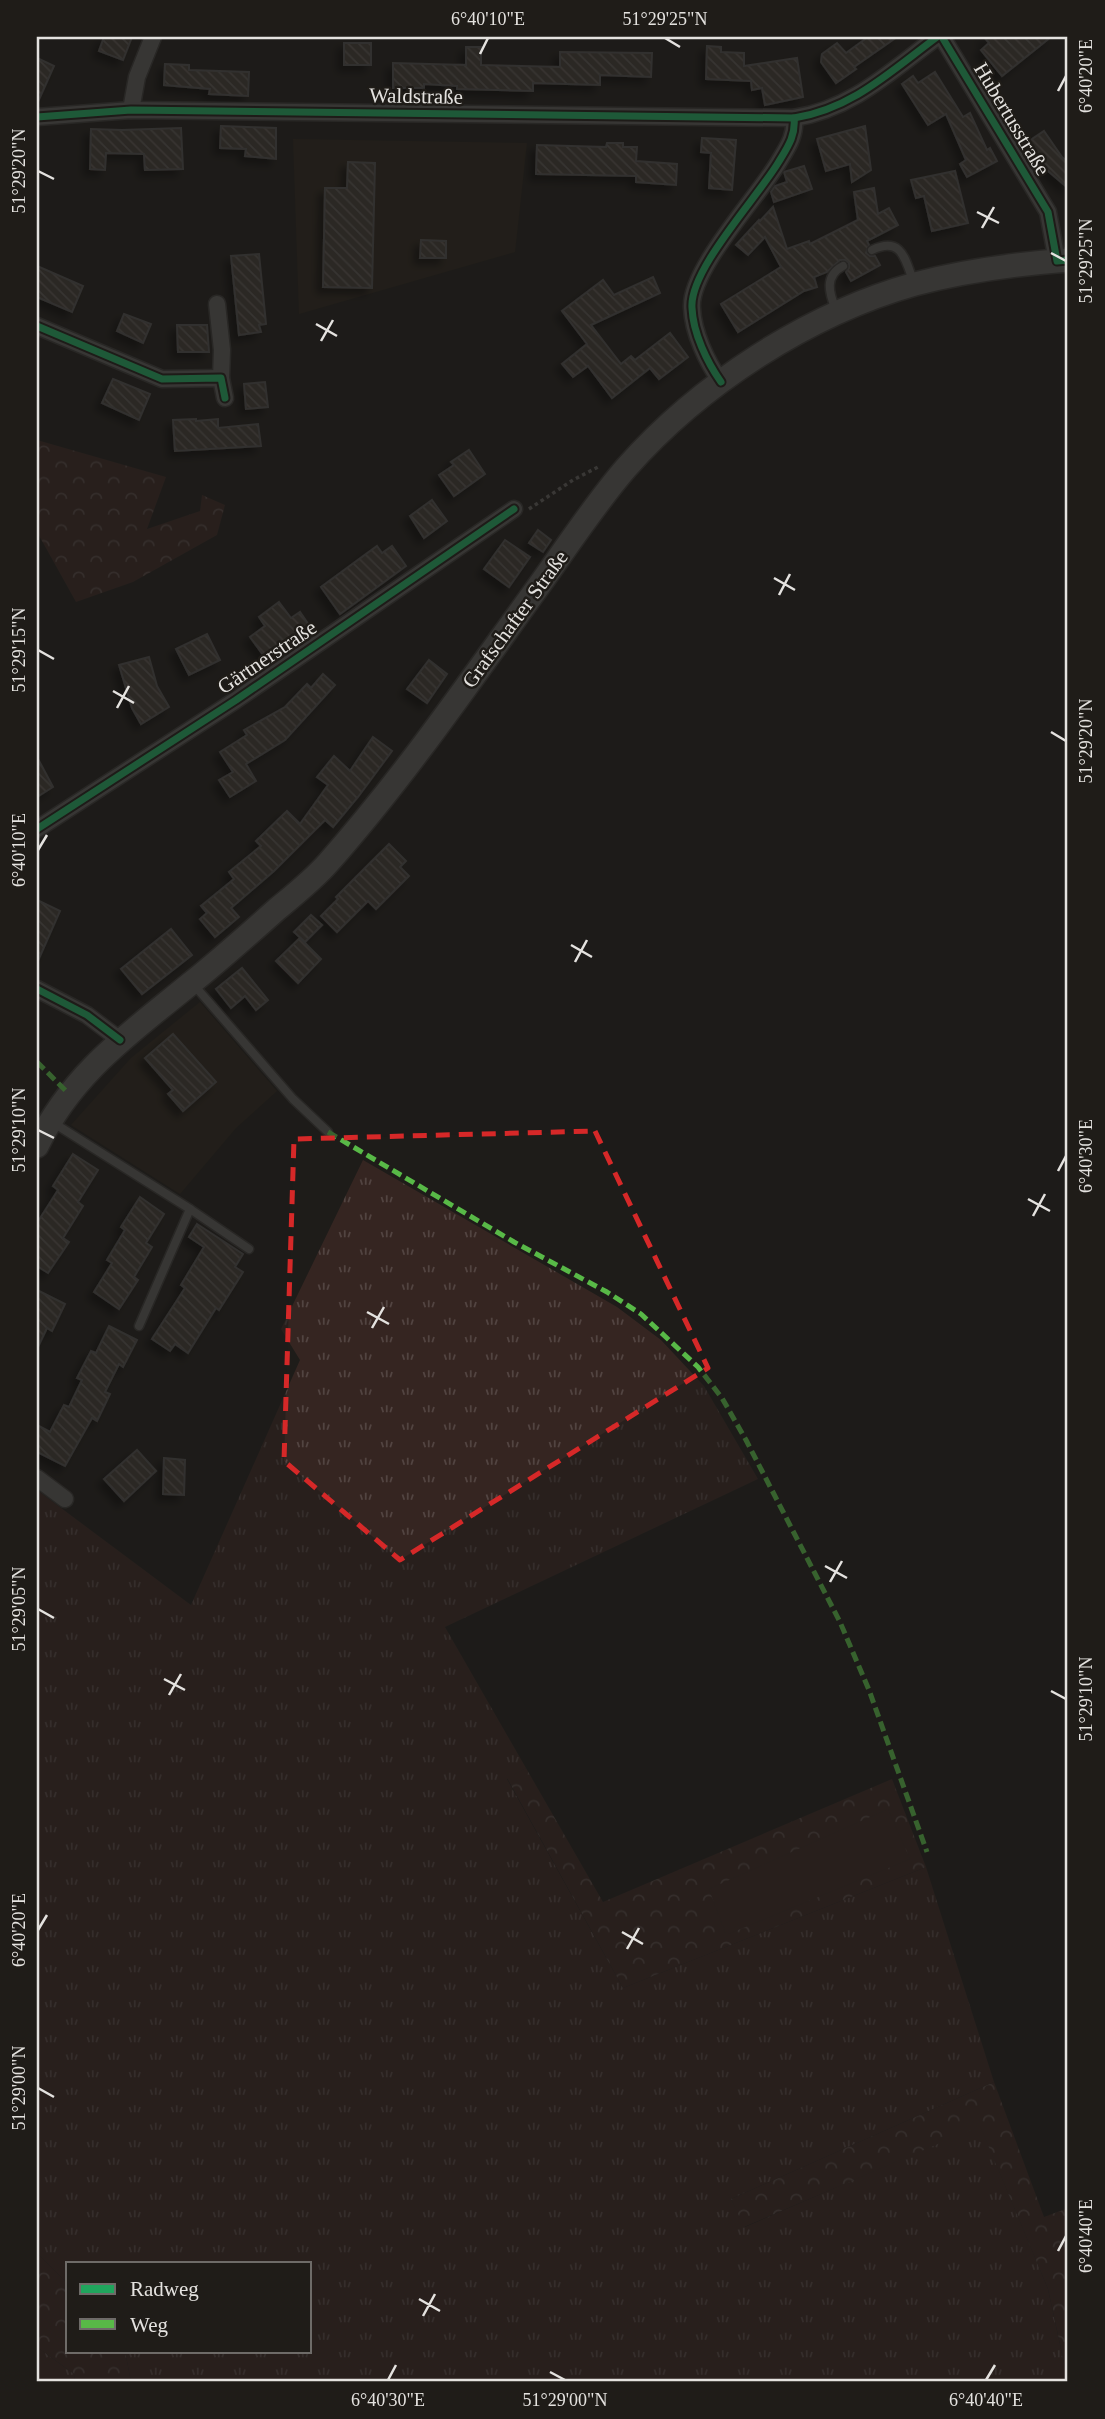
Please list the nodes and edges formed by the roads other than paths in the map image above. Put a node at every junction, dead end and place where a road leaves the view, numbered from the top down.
1 (153, 37) edge
2 (937, 37) edge
3 (942, 37) edge
4 (131, 110) junction
5 (37, 117) edge
6 (794, 118) junction
7 (872, 250) dead end
8 (1062, 261) edge
9 (843, 266) dead end
10 (915, 284) junction
11 (217, 304) dead end
12 (838, 313) junction
13 (37, 326) edge
14 (221, 378) junction
15 (721, 382) junction
16 (225, 398) dead end
17 (514, 509) road end
18 (37, 829) edge
19 (192, 982) junction
20 (37, 989) edge
21 (120, 1040) junction
22 (49, 1121) junction
23 (328, 1132) dead end
24 (37, 1146) edge
25 (190, 1209) junction
26 (249, 1249) dead end
27 (139, 1326) dead end
28 (37, 1478) edge
29 (65, 1499) dead end

1 - 4 street
2 - 6 street, Waldstraße
3 - 8 street, Hubertusstraße
4 - 5 street, Waldstraße
4 - 6 street, Waldstraße
6 - 15 street
7 - 10 lane
8 - 10 main road, Grafschafter Straße
9 - 12 lane
10 - 12 main road, Grafschafter Straße
11 - 14 street
12 - 15 main road, Grafschafter Straße
13 - 14 street
14 - 16 street
15 - 19 main road, Grafschafter Straße
17 - 18 street, Gärtnerstraße
19 - 21 main road, Grafschafter Straße
19 - 23 lane
20 - 21 street
21 - 22 main road, Grafschafter Straße
22 - 24 main road, Grafschafter Straße
22 - 25 lane
25 - 26 lane
25 - 27 lane
28 - 29 street

